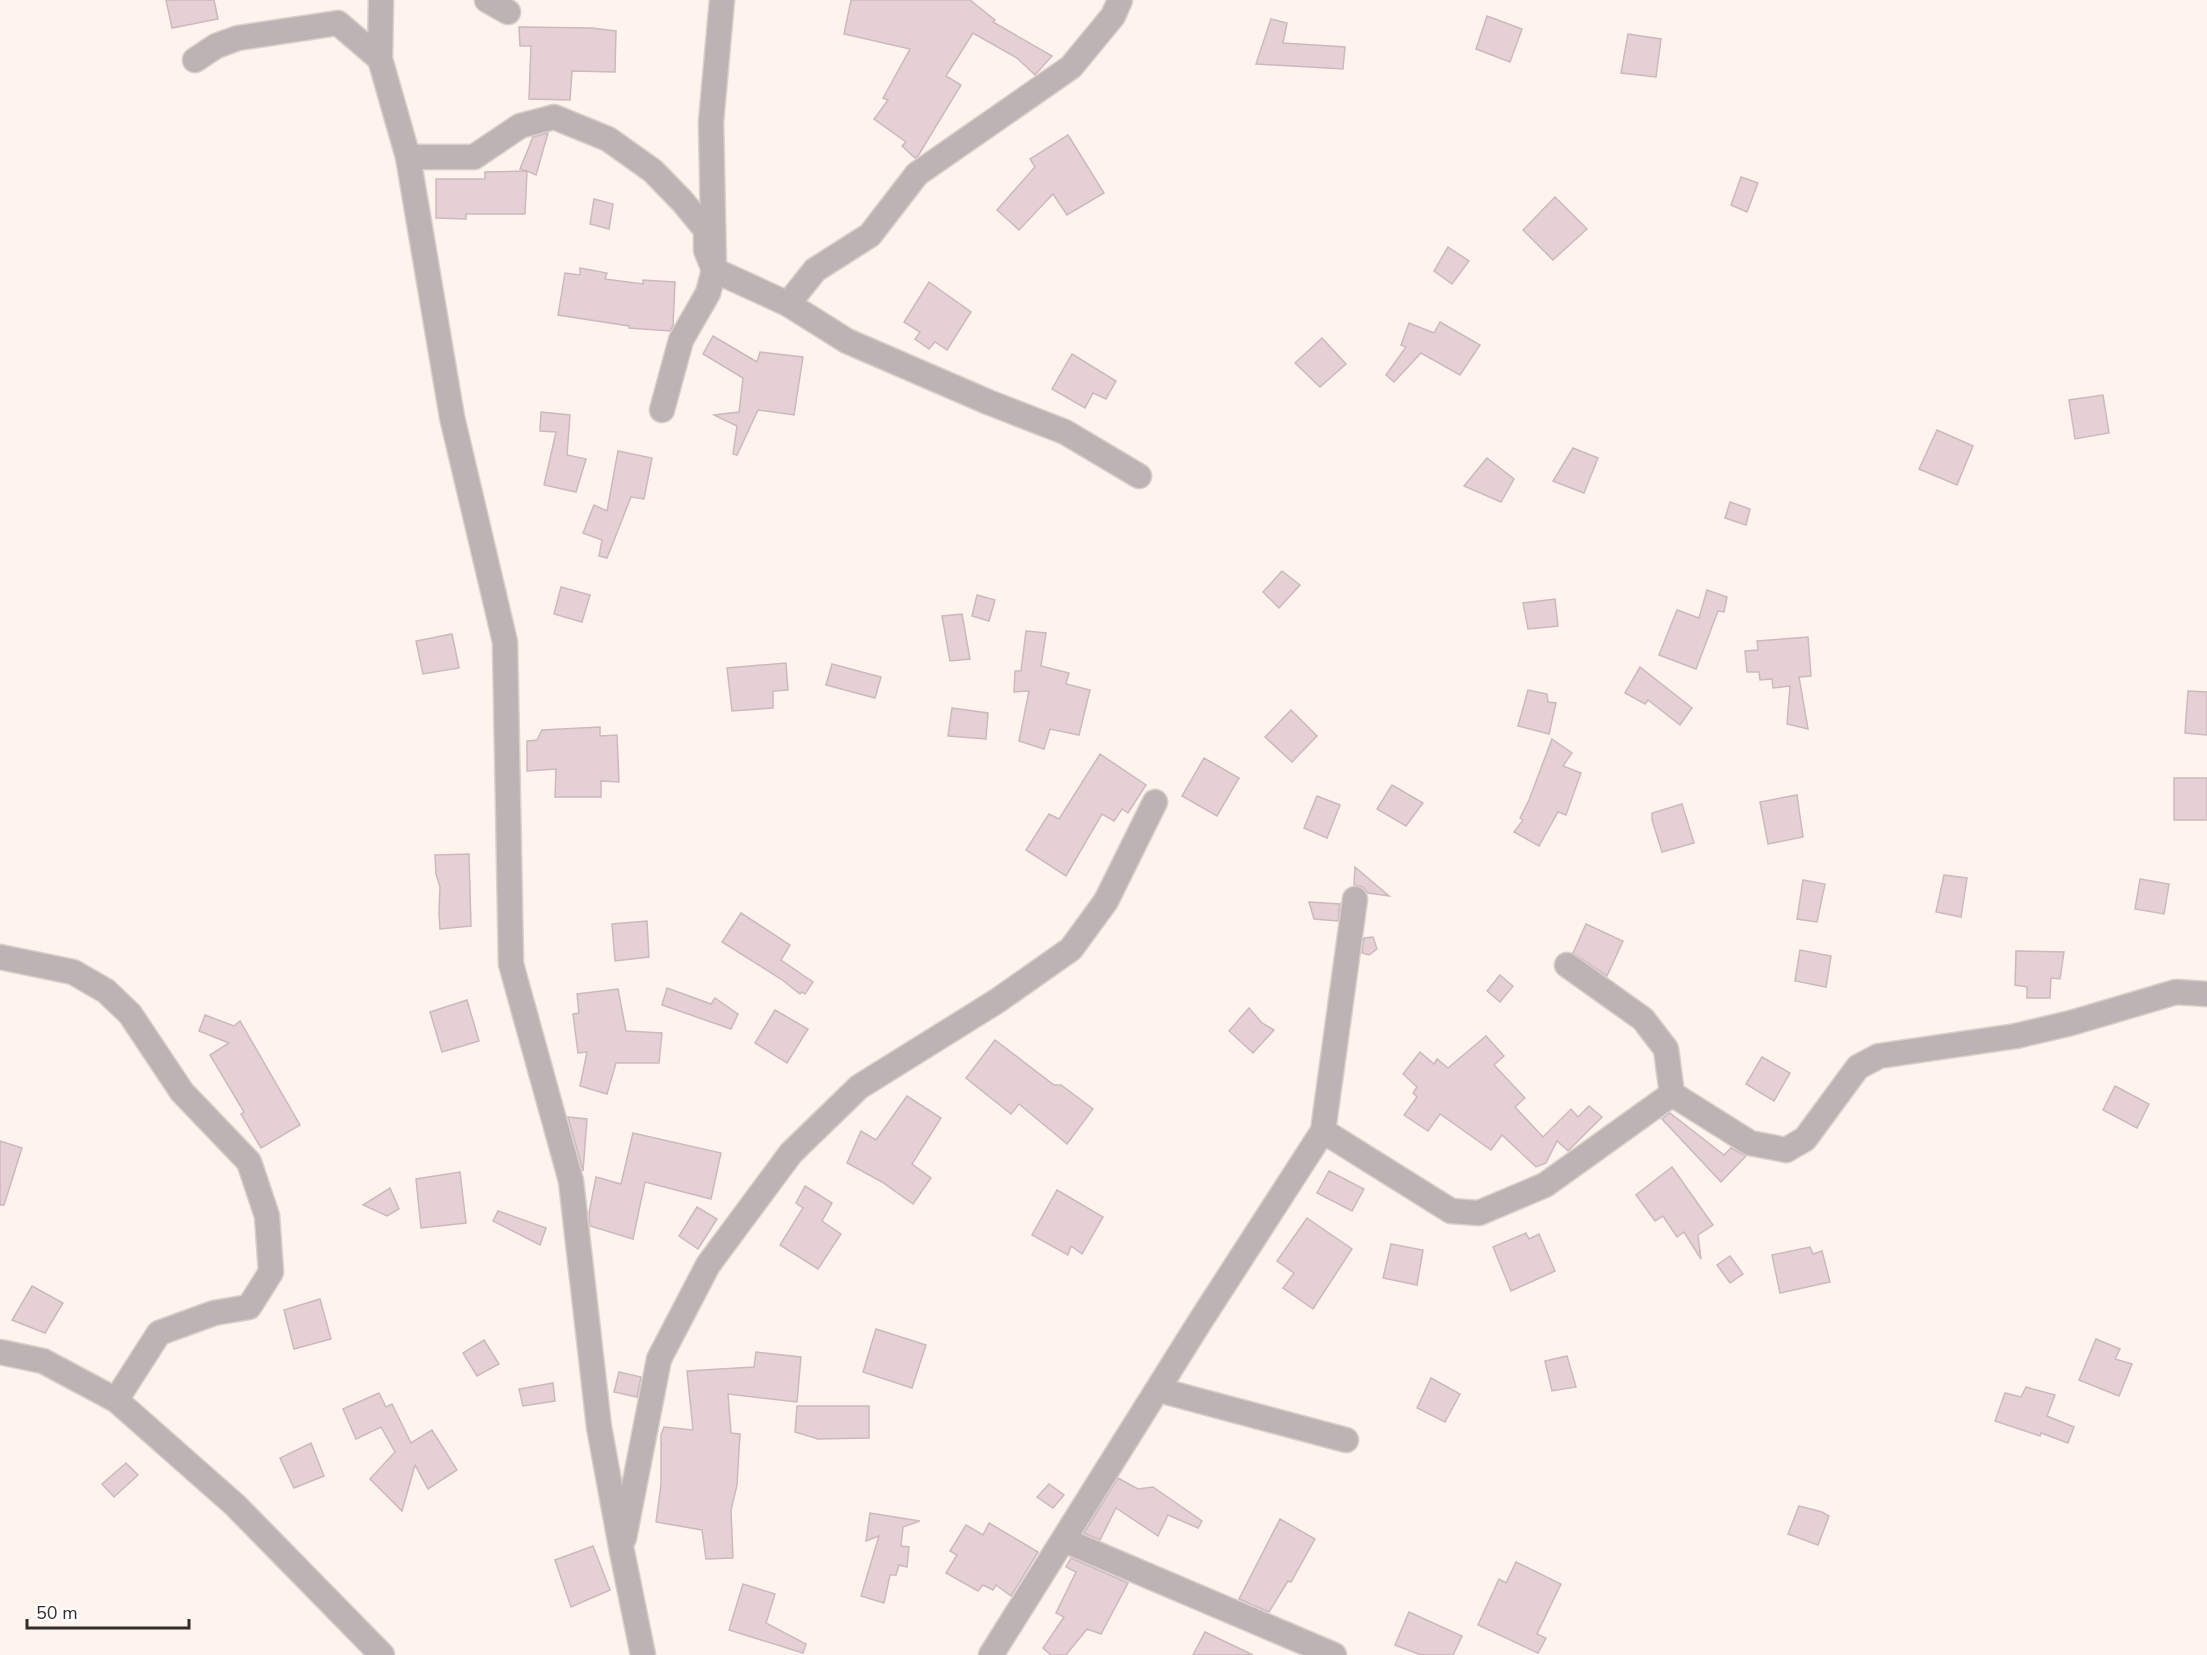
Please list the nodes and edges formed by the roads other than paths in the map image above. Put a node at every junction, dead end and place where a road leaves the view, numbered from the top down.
1 (381, 0) edge
2 (487, 0) edge
3 (722, 0) edge
4 (1120, 0) edge
5 (508, 12) dead end
6 (380, 58) junction
7 (195, 60) dead end
8 (408, 157) junction
9 (714, 270) junction
10 (788, 304) junction
11 (662, 410) dead end
12 (1139, 476) dead end
13 (1155, 802) dead end
14 (1355, 899) dead end
15 (0, 957) edge
16 (1567, 965) dead end
17 (2207, 994) edge
18 (1672, 1094) junction
19 (1323, 1131) junction
20 (0, 1352) edge
21 (1159, 1390) junction
22 (116, 1400) junction
23 (1346, 1440) dead end
24 (1064, 1540) junction
25 (622, 1552) junction
26 (382, 1655) edge
27 (643, 1655) edge
28 (991, 1655) edge
29 (1334, 1655) edge

1 - 6 street
2 - 5 street
3 - 9 street
4 - 10 street
6 - 7 street
6 - 8 street
8 - 9 street
8 - 25 street
9 - 10 street
9 - 11 street
10 - 12 street
13 - 25 street
14 - 19 street
15 - 22 street
16 - 18 street
17 - 18 street
18 - 19 street
19 - 21 street
20 - 22 street
21 - 23 street
21 - 24 street
22 - 26 street
24 - 28 street
24 - 29 street
25 - 27 street

